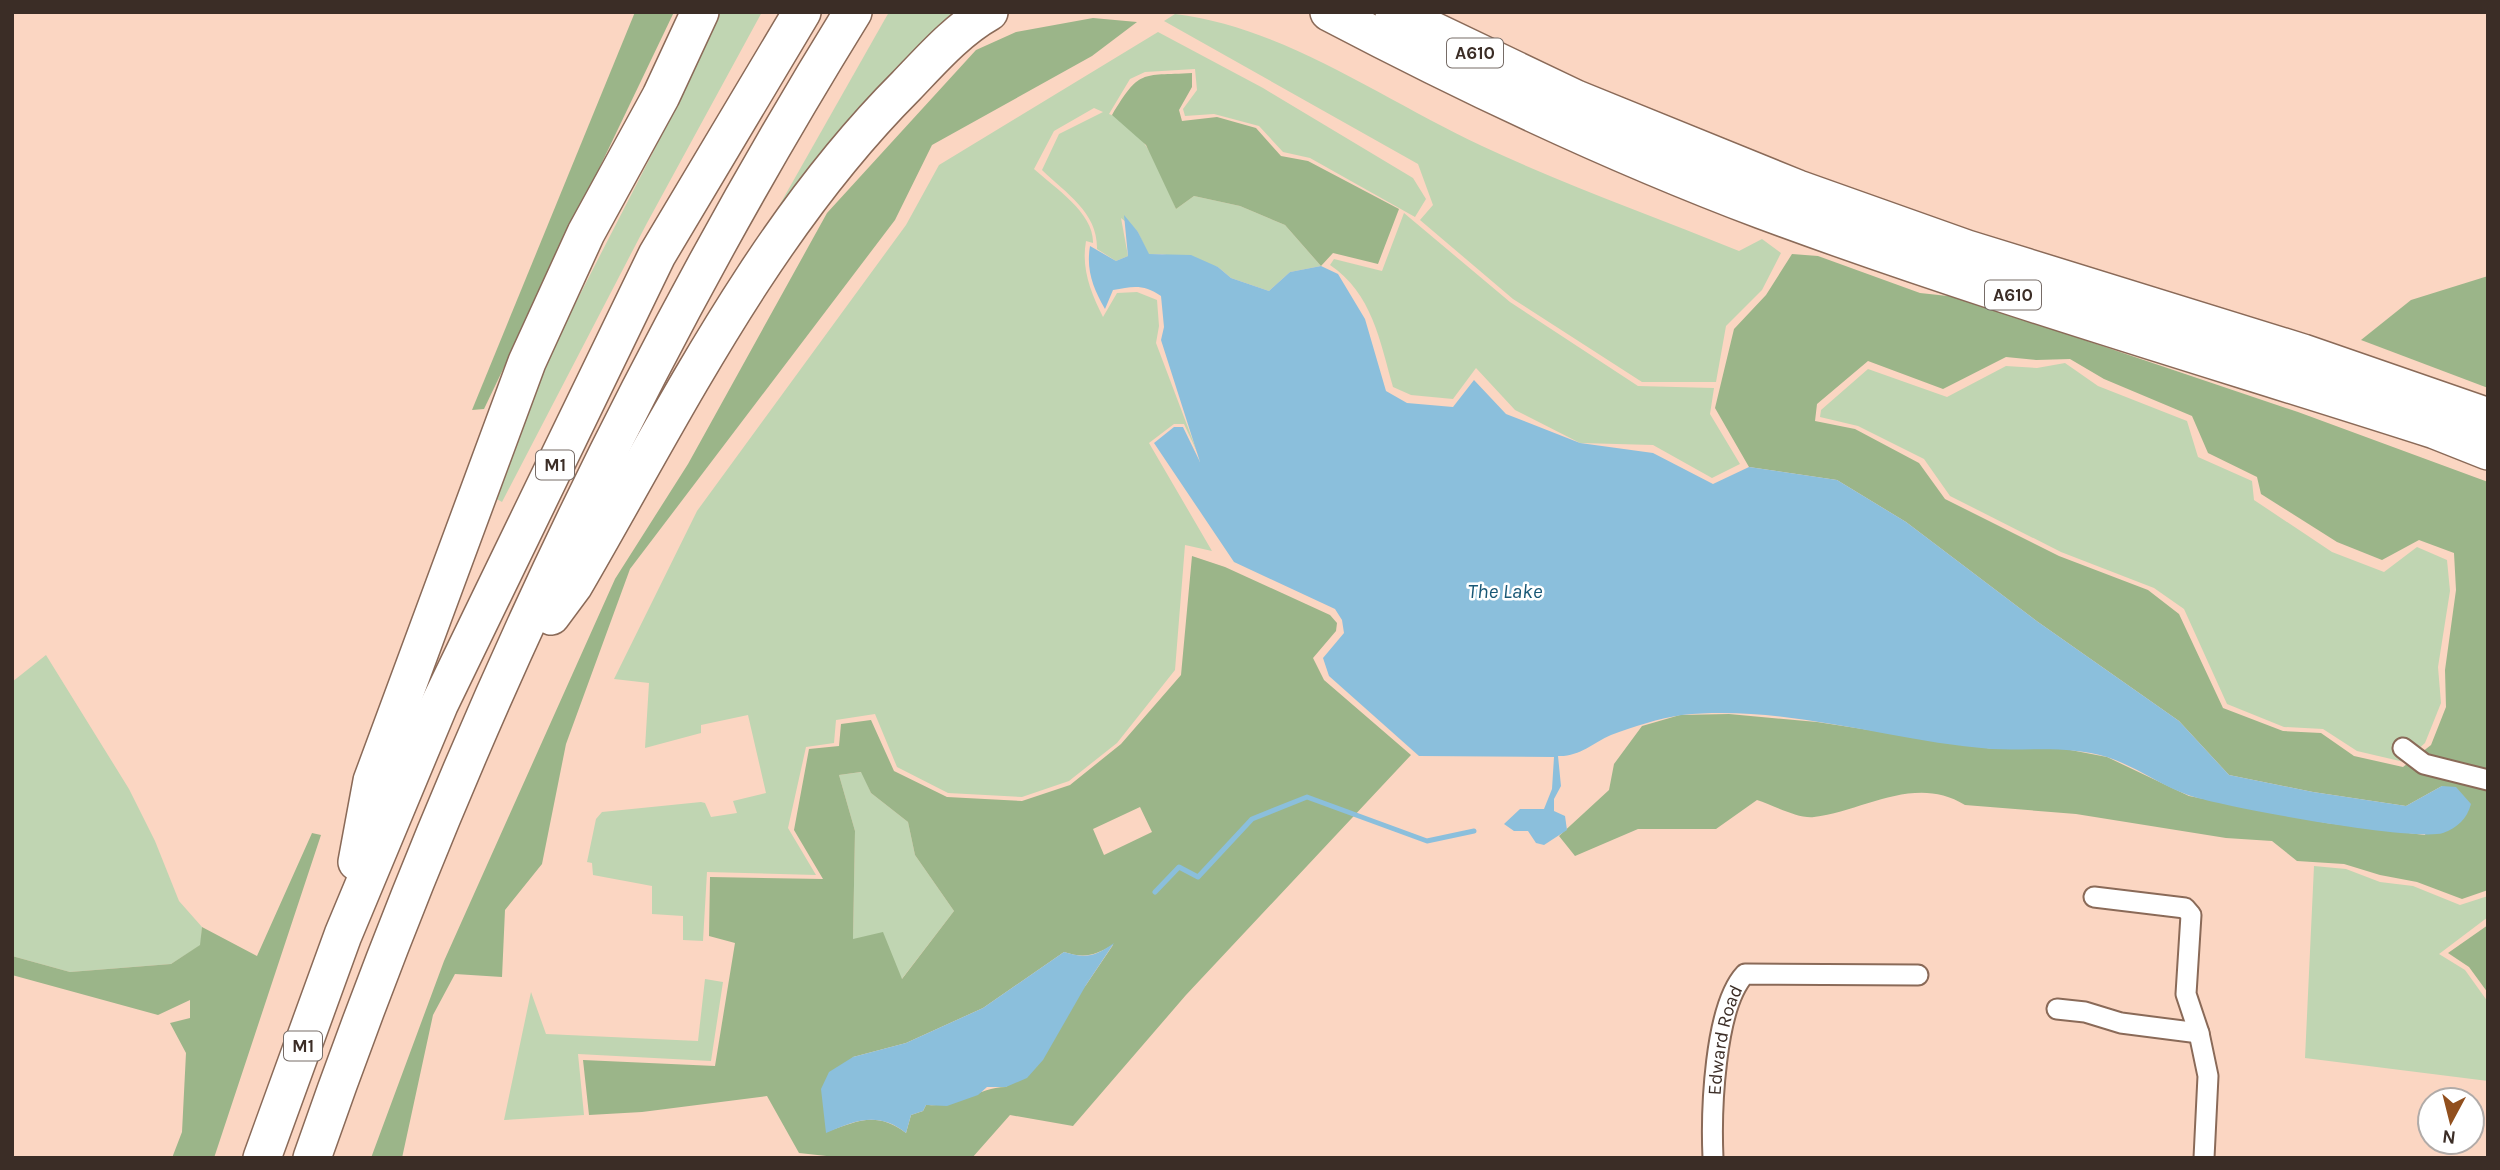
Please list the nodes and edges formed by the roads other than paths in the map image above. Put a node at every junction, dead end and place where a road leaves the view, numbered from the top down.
1 (699, 12) edge
2 (802, 12) edge
3 (853, 12) edge
4 (989, 12) edge
5 (1329, 12) edge
6 (1394, 12) edge
7 (2488, 417) edge
8 (2488, 451) edge
9 (496, 695) junction
10 (2403, 748) dead end
11 (2488, 779) edge
12 (2094, 897) dead end
13 (344, 935) junction
14 (1919, 975) dead end
15 (2057, 1009) dead end
16 (2199, 1033) junction
17 (262, 1158) edge
18 (312, 1158) edge
19 (1713, 1158) edge
20 (2204, 1158) edge

1 - 13 highway
2 - 13 highway, M1
3 - 9 highway, M1
4 - 9 highway, M1
5 - 8 highway, A610
6 - 7 highway, A610
9 - 18 highway, M1
10 - 11 street
12 - 16 street
13 - 17 highway, M1
14 - 19 street, Edward Road
15 - 16 street
16 - 20 street

